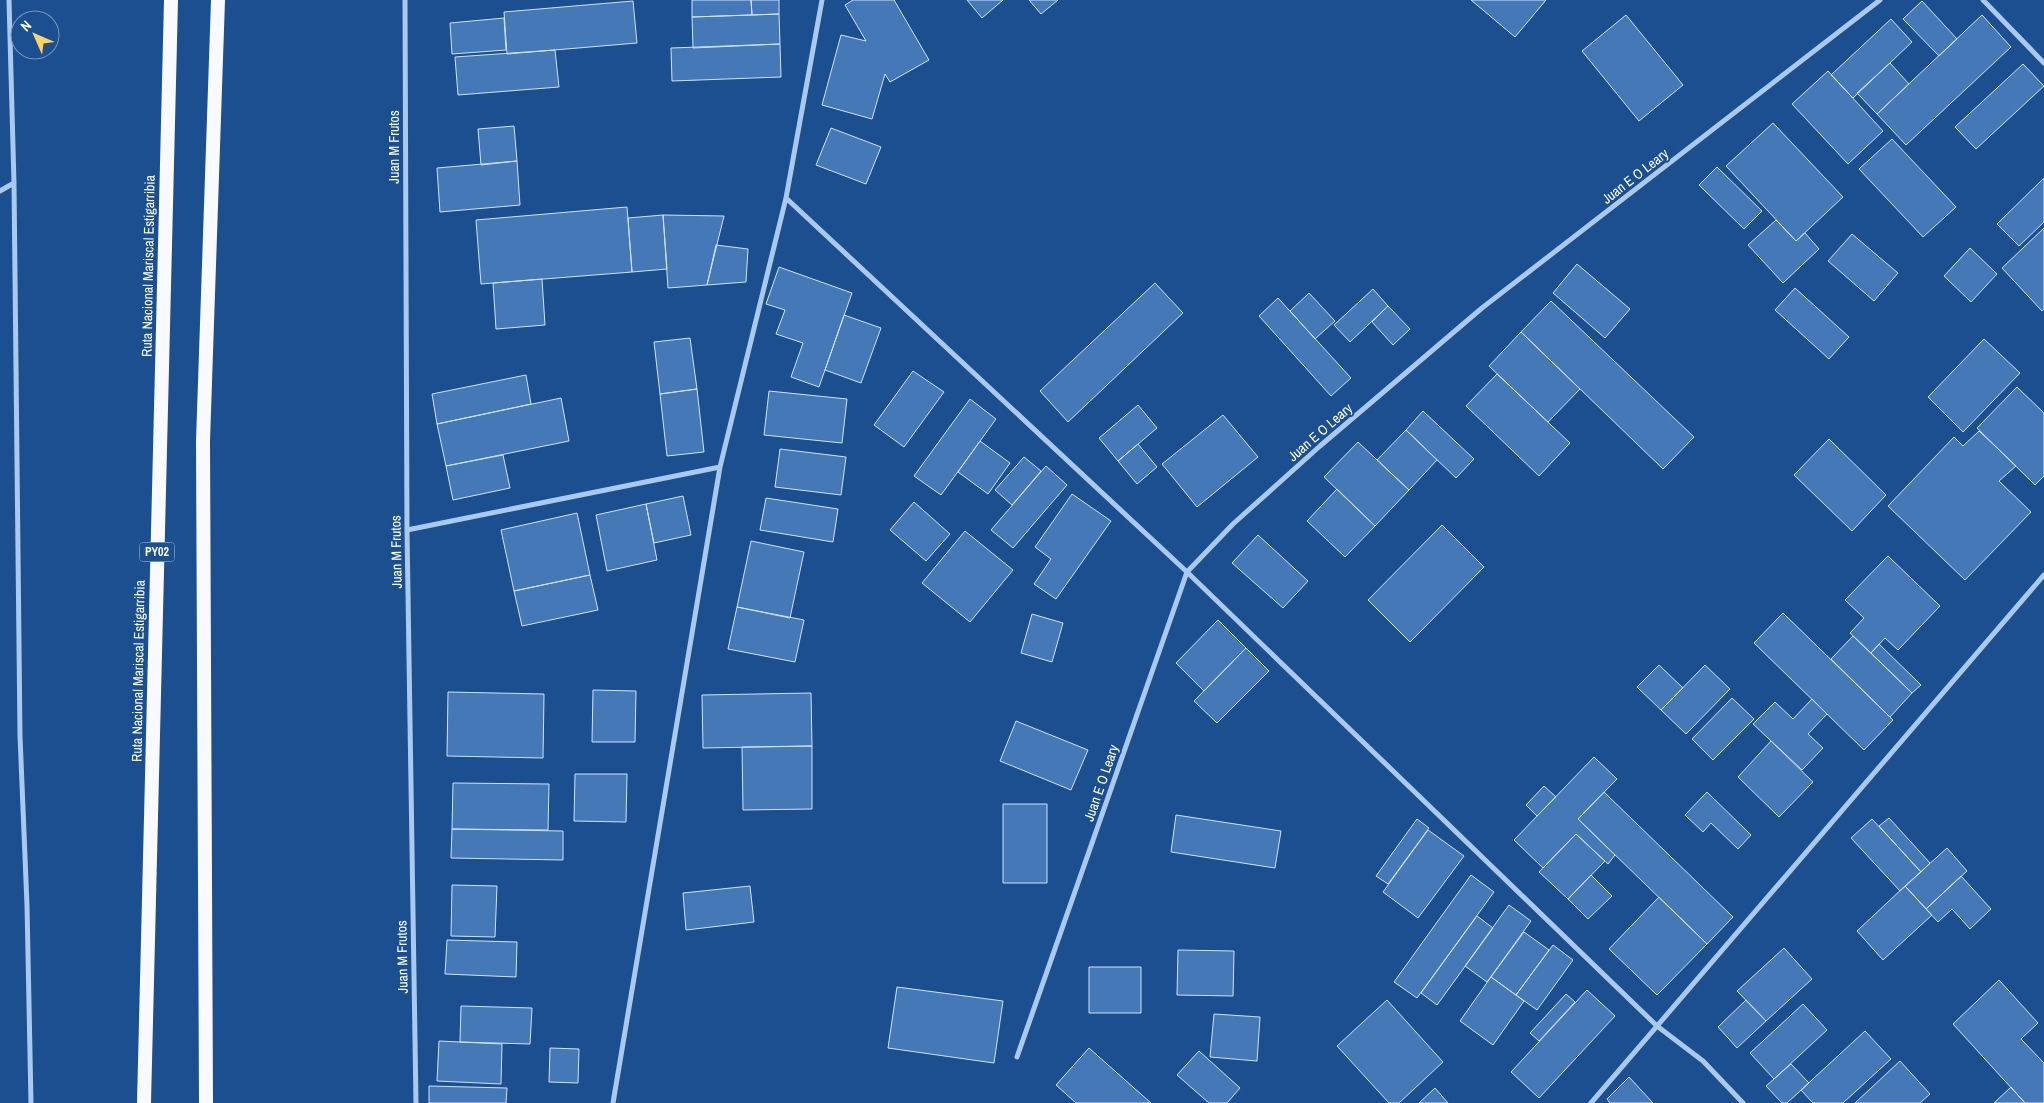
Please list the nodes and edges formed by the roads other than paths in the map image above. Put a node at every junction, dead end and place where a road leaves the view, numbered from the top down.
1 (9, 0) edge
2 (170, 0) edge
3 (218, 0) edge
4 (405, 0) edge
5 (822, 0) edge
6 (1880, 0) edge
7 (1983, 0) edge
8 (2044, 63) edge
9 (14, 183) junction
10 (0, 191) edge
11 (786, 198) junction
12 (720, 468) junction
13 (407, 530) junction
14 (1187, 572) junction
15 (2044, 575) edge
16 (1657, 1026) junction
17 (1017, 1057) dead end
18 (31, 1103) edge
19 (144, 1103) edge
20 (206, 1103) edge
21 (416, 1103) edge
22 (614, 1103) edge
23 (1591, 1103) edge
24 (1743, 1103) edge

1 - 9 street
2 - 19 highway, Ruta Nacional Mariscal Estigarribia / PY02
3 - 20 highway
4 - 13 street, Juan M Frutos
5 - 11 street
6 - 14 street, Juan E O Leary
7 - 8 street
9 - 10 street
9 - 18 street
11 - 12 street
11 - 14 street
12 - 13 street
12 - 22 street
13 - 21 street, Juan M Frutos
14 - 16 street
14 - 17 street, Juan E O Leary
15 - 16 street
16 - 23 street
16 - 24 street

